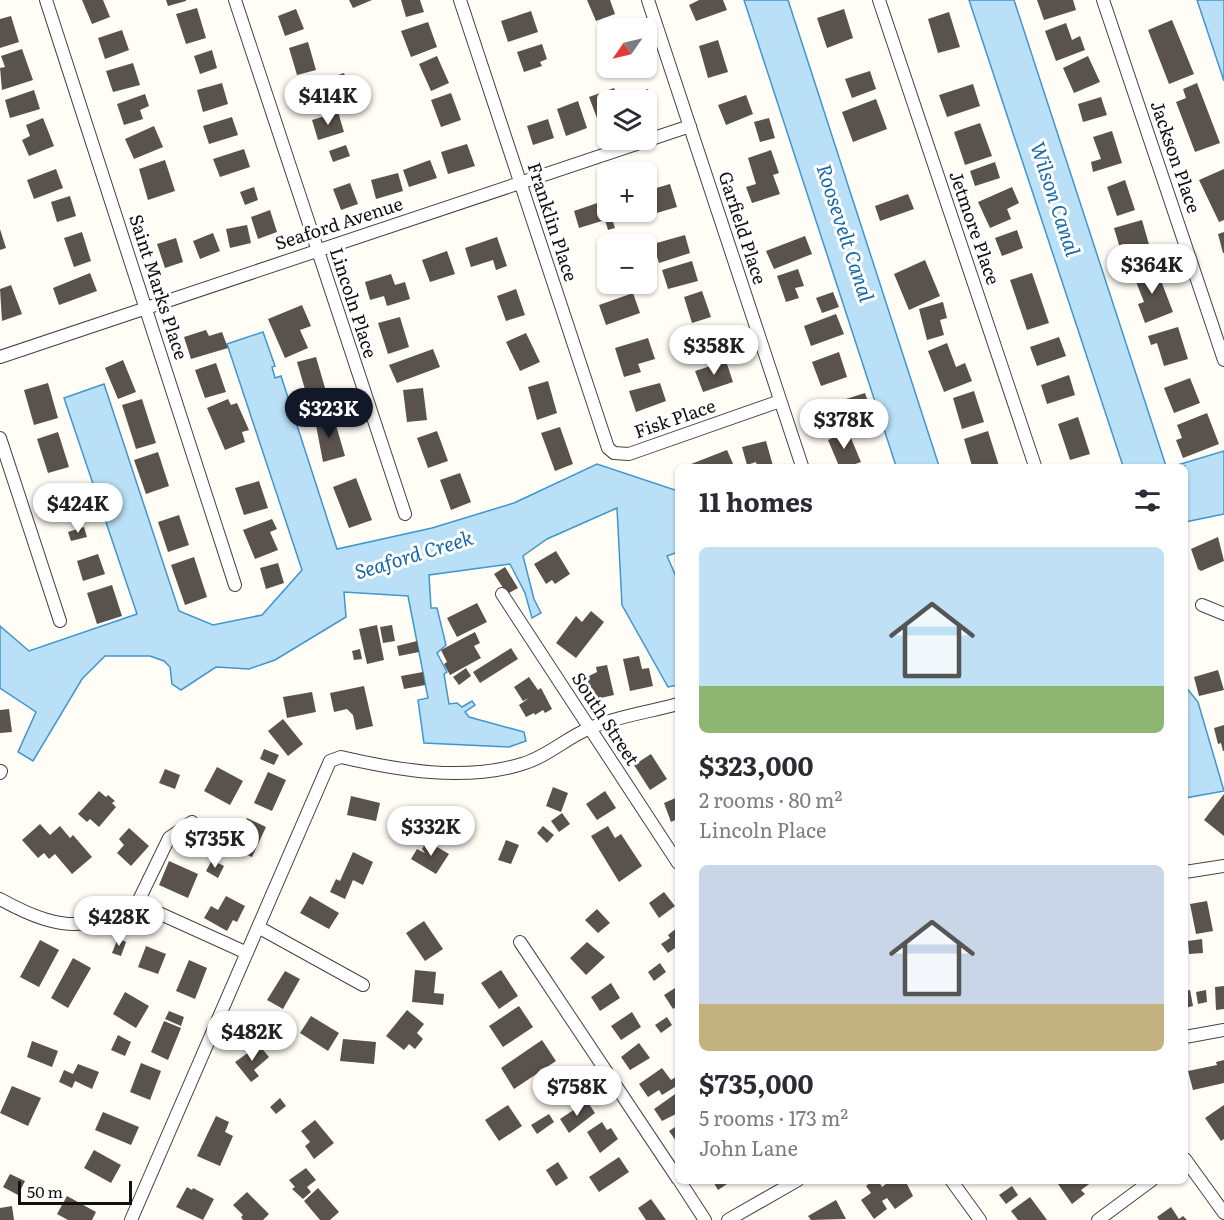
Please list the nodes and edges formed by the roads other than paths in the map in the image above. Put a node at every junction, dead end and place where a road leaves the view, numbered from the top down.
1 (46, 0) edge
2 (235, 0) edge
3 (460, 0) edge
4 (648, 0) edge
5 (879, 0) edge
6 (1103, 0) edge
7 (690, 126) junction
8 (520, 183) junction
9 (317, 251) junction
10 (146, 308) junction
11 (0, 357) edge
12 (1224, 360) edge
13 (780, 401) junction
14 (0, 438) edge
15 (614, 453) joint
16 (801, 464) edge
17 (1034, 464) edge
18 (405, 514) dead end
19 (235, 585) dead end
20 (502, 594) dead end
21 (1202, 606) dead end
22 (1224, 614) edge
23 (60, 621) dead end
24 (675, 705) edge
25 (590, 728) junction
26 (192, 822) dead end
27 (675, 858) edge
28 (1224, 866) edge
29 (1188, 872) edge
30 (0, 898) edge
31 (135, 908) junction
32 (258, 927) junction
33 (520, 942) dead end
34 (247, 953) junction
35 (363, 985) dead end
36 (1224, 1030) edge
37 (1188, 1036) edge
38 (1188, 1163) edge
39 (675, 1174) edge
40 (682, 1184) edge
41 (791, 1184) edge
42 (954, 1184) edge
43 (1147, 1184) edge
44 (1224, 1213) edge
45 (131, 1220) edge
46 (705, 1220) edge
47 (728, 1220) edge
48 (980, 1220) edge
49 (1098, 1220) edge

1 - 10 street, Saint Marks Place
2 - 9 street, Lincoln Place
3 - 8 street, Franklin Place
4 - 7 street, Garfield Place
5 - 17 street, Jetmore Place
6 - 12 street, Jackson Place
7 - 8 street, Seaford Avenue
7 - 13 street, Garfield Place
8 - 9 street, Seaford Avenue
8 - 15 street, Franklin Place
9 - 10 street, Seaford Avenue
9 - 18 street, Lincoln Place
10 - 11 street, Seaford Avenue
10 - 19 street, Saint Marks Place
13 - 15 street, Fisk Place
13 - 16 street, Garfield Place
14 - 23 street
20 - 25 street, South Street
21 - 22 street
24 - 25 street
25 - 27 street, South Street
25 - 32 street
26 - 31 street
28 - 29 street
30 - 31 street
31 - 34 street
32 - 34 street
32 - 35 street
33 - 39 street
34 - 45 street
36 - 37 street
38 - 44 street
40 - 46 street
41 - 47 street
42 - 48 street
43 - 49 street

